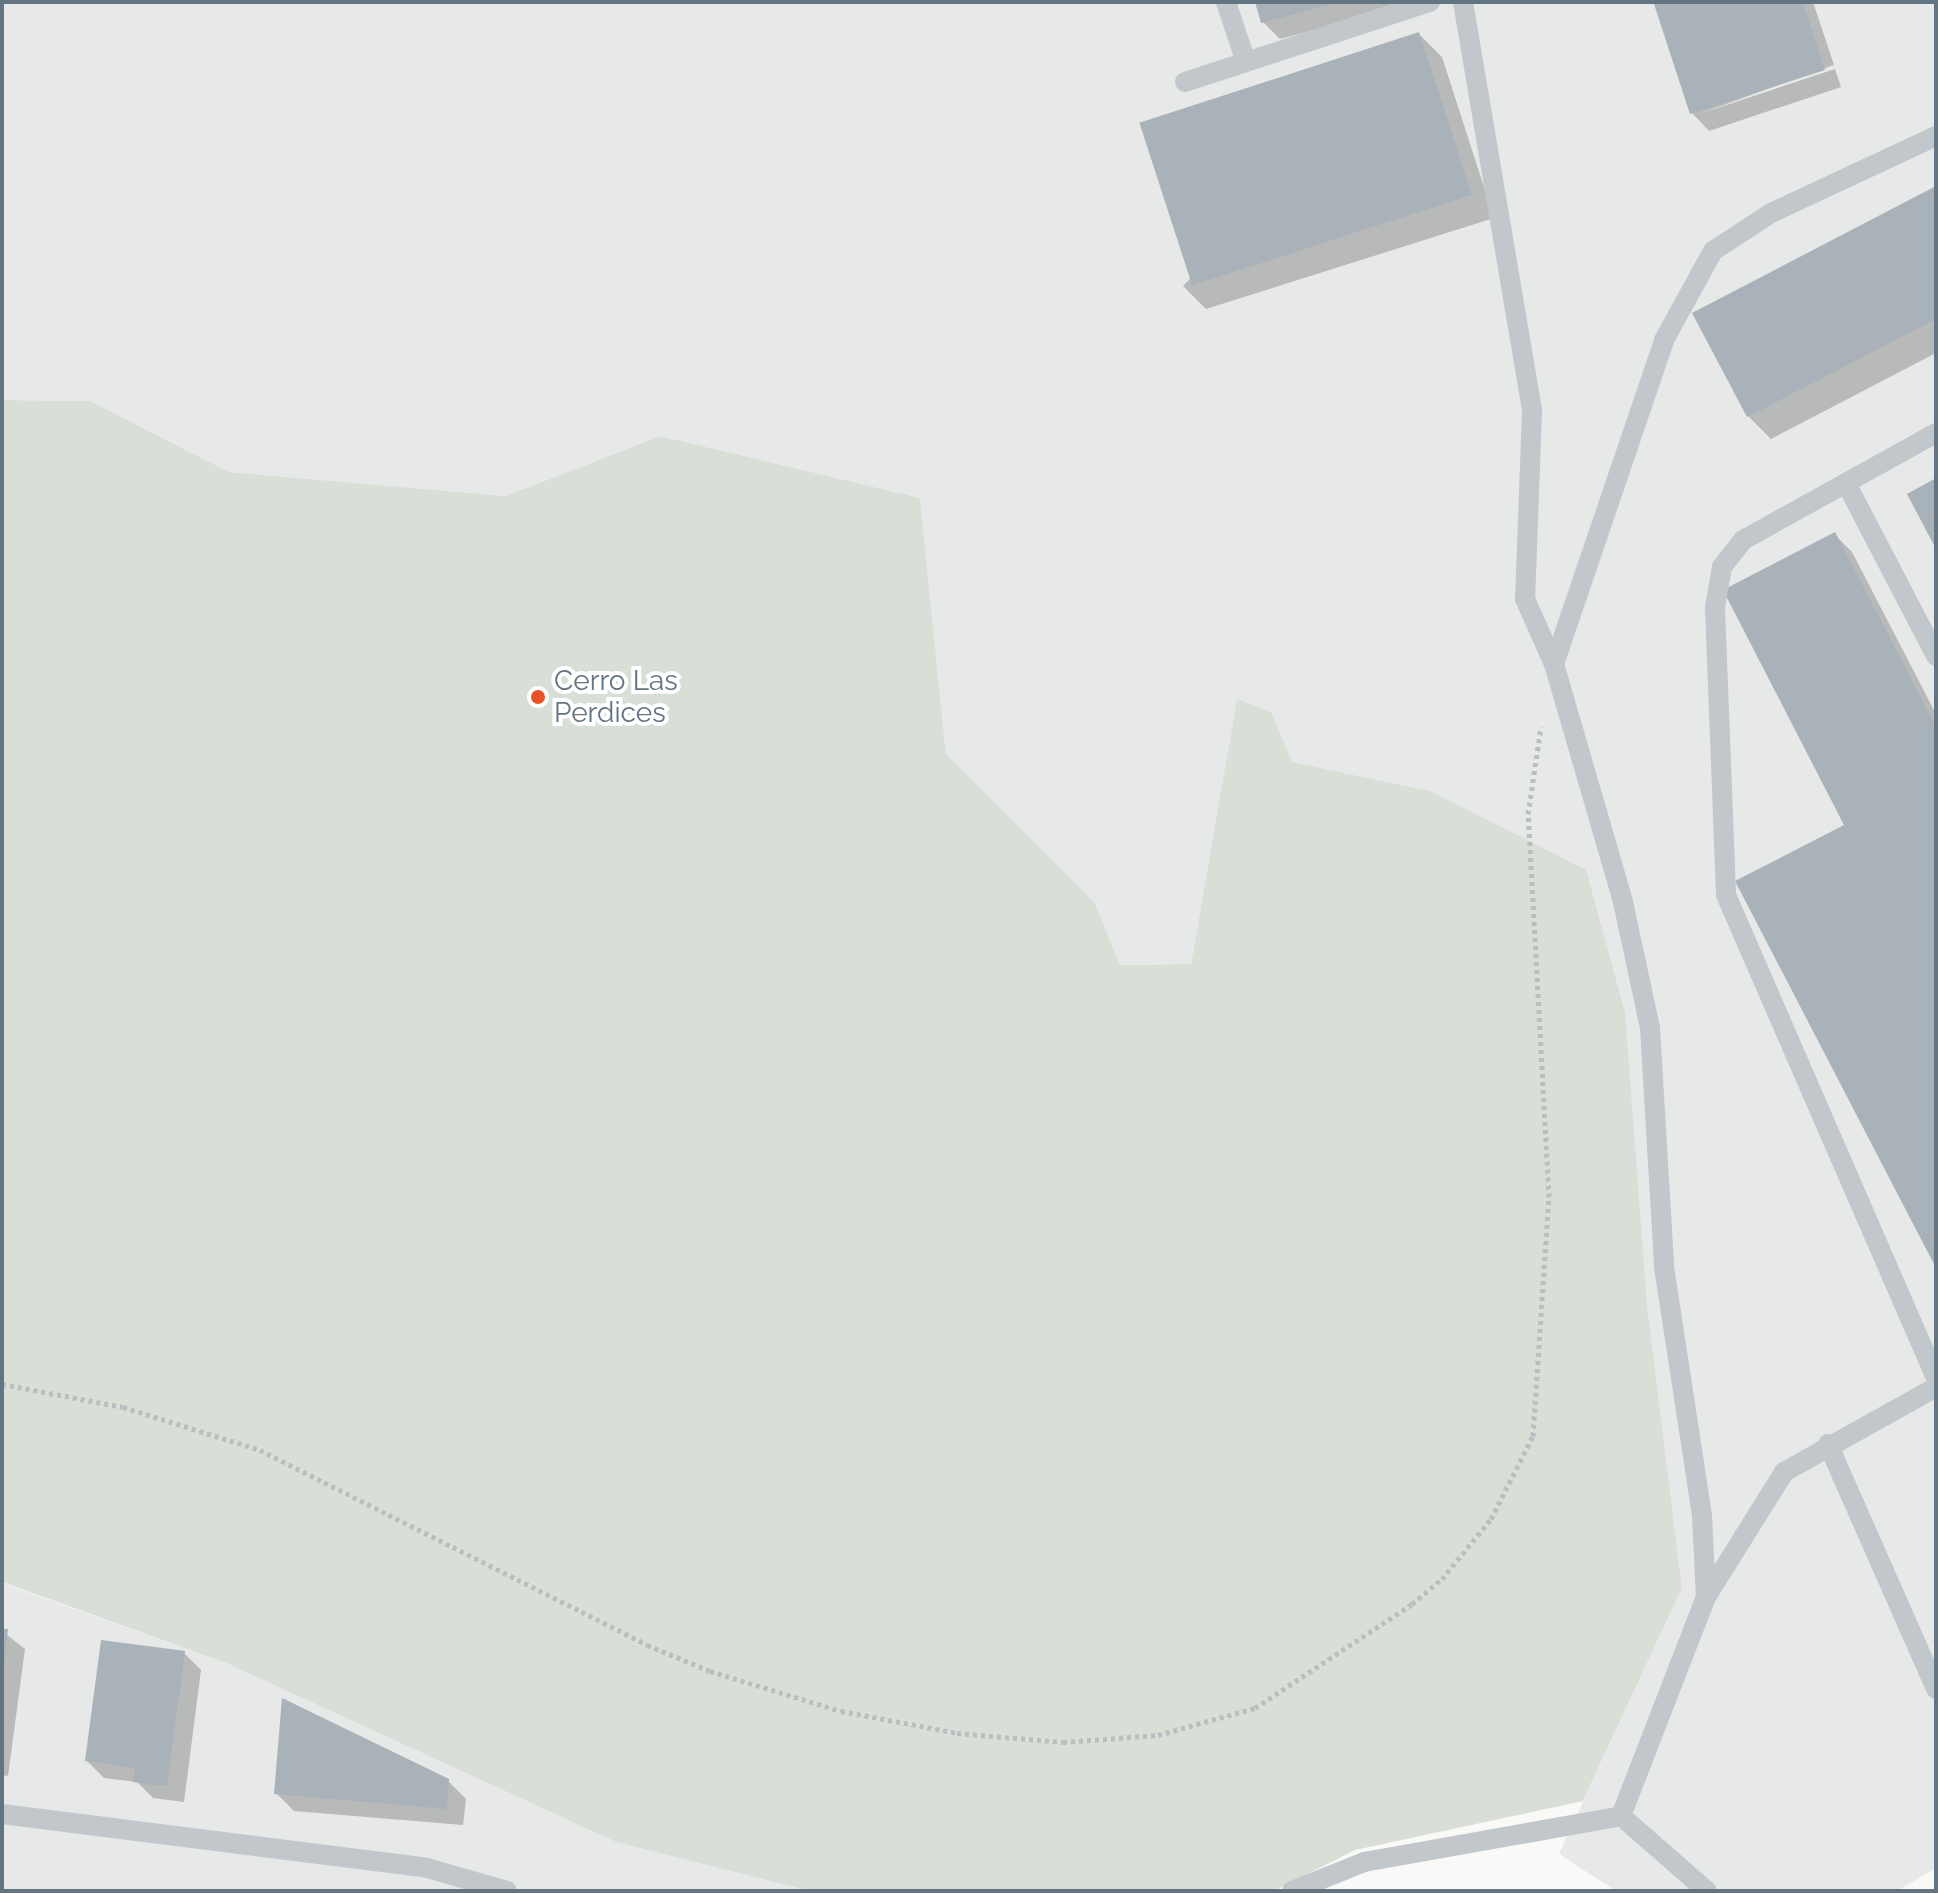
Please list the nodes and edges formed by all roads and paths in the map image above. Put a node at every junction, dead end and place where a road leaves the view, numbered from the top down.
1 (1226, 2) edge
2 (1430, 2) edge
3 (1463, 2) edge
4 (1246, 62) junction
5 (1185, 82) dead end
6 (1936, 136) edge
7 (1936, 433) edge
8 (1846, 483) junction
9 (1936, 656) edge
10 (1554, 664) junction
11 (1542, 722) dead end
12 (1936, 1378) edge
13 (2, 1384) edge
14 (1936, 1387) edge
15 (1828, 1444) junction
16 (1706, 1597) junction
17 (1936, 1689) edge
18 (2, 1814) edge
19 (1621, 1816) junction
20 (507, 1891) edge
21 (1292, 1891) edge
22 (1707, 1891) edge

1 - 4 lane
2 - 4 lane
3 - 10 lane
4 - 5 lane
6 - 10 lane
7 - 8 lane
8 - 9 lane
8 - 12 lane
10 - 16 lane
11 - 13 path
14 - 15 lane
15 - 16 lane
15 - 17 lane
16 - 19 lane
18 - 20 lane
19 - 21 lane
19 - 22 lane

